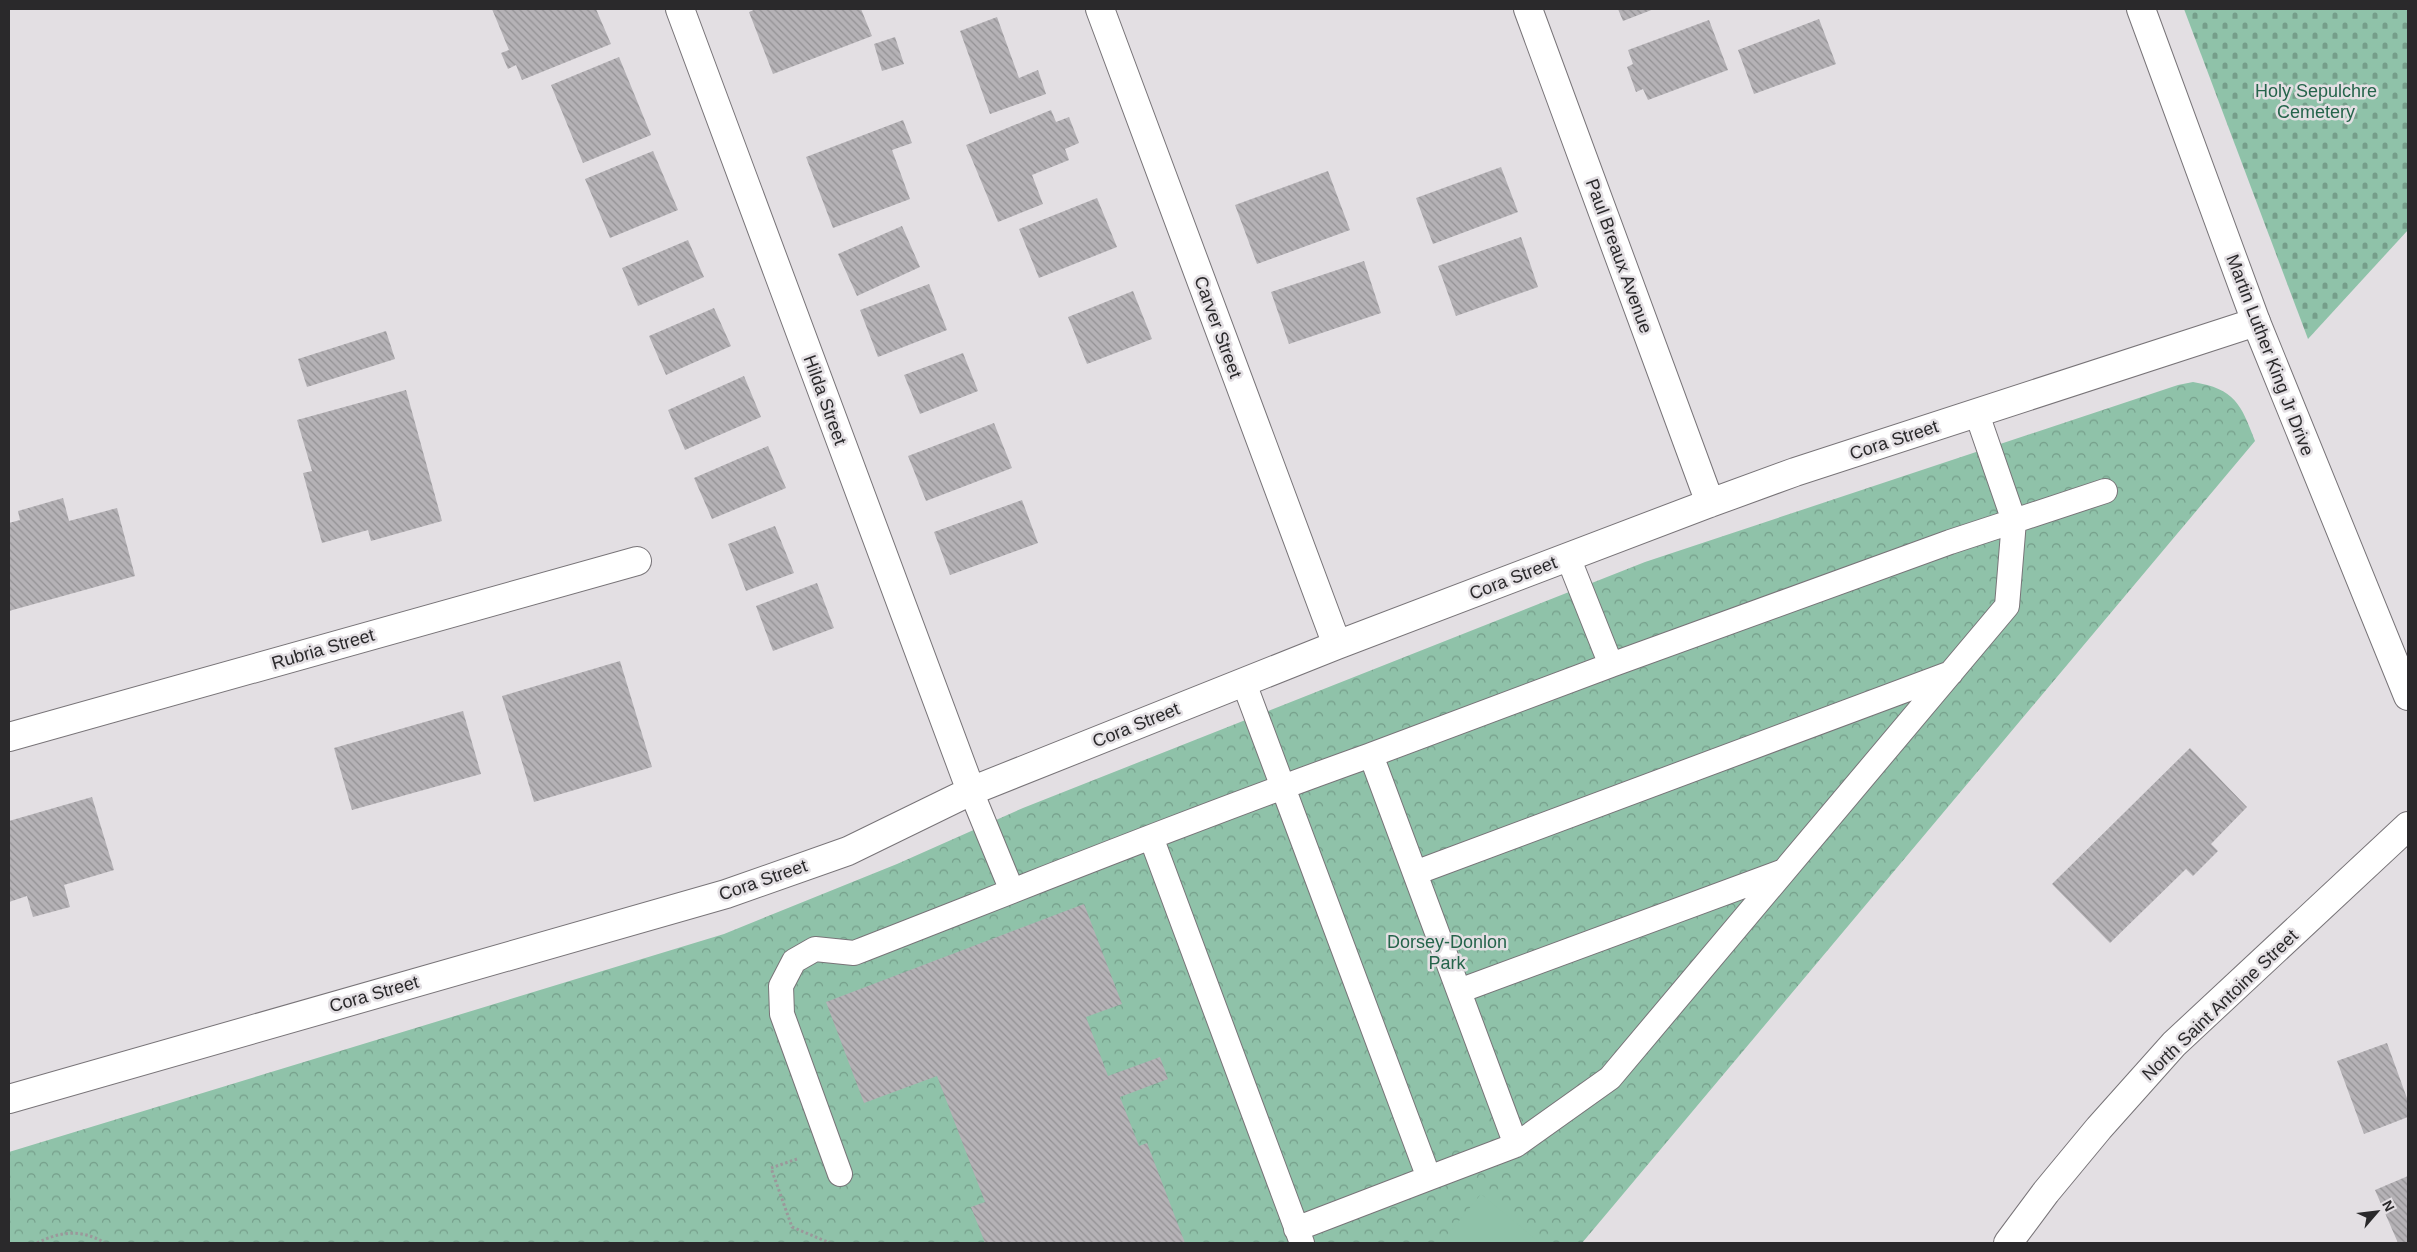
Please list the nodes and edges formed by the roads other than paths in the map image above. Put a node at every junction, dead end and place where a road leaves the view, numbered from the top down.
1 (680, 9) edge
2 (1100, 9) edge
3 (1528, 9) edge
4 (2141, 9) edge
5 (2256, 322) junction
6 (1977, 414) junction
7 (2105, 491) dead end
8 (1710, 503) junction
9 (2014, 521) junction
10 (1568, 557) junction
11 (637, 561) dead end
12 (1337, 645) junction
13 (1611, 665) junction
14 (1952, 672) junction
15 (1244, 683) junction
16 (2408, 696) edge
17 (9, 737) edge
18 (1371, 755) junction
19 (1284, 786) junction
20 (971, 791) junction
21 (2408, 826) edge
22 (1150, 837) junction
23 (1785, 871) junction
24 (1415, 873) junction
25 (1012, 891) junction
26 (1459, 991) junction
27 (9, 1099) edge
28 (1516, 1145) junction
29 (840, 1174) dead end
30 (1429, 1178) junction
31 (1299, 1236) edge
32 (2008, 1243) edge

1 - 20 street, Hilda Street
2 - 12 street, Carver Street
3 - 8 street, Paul Breaux Avenue
4 - 5 street, Martin Luther King Jr Drive
5 - 6 street, Cora Street
5 - 16 street, Martin Luther King Jr Drive
6 - 8 street, Cora Street
6 - 9 lane
7 - 9 lane
8 - 10 street, Cora Street
9 - 13 lane
9 - 14 lane
10 - 12 street, Cora Street
10 - 13 lane
11 - 17 street, Rubria Street
12 - 15 street, Cora Street
13 - 18 lane
14 - 23 lane
14 - 24 lane
15 - 19 lane
15 - 20 street, Cora Street
18 - 19 lane
18 - 24 lane
19 - 22 lane
19 - 30 lane
20 - 25 lane
20 - 27 street, Cora Street
21 - 32 street, North Saint Antoine Street
22 - 25 lane
22 - 31 lane
23 - 26 lane
23 - 28 lane
24 - 26 lane
25 - 29 lane
26 - 28 lane
28 - 30 lane
30 - 31 lane

